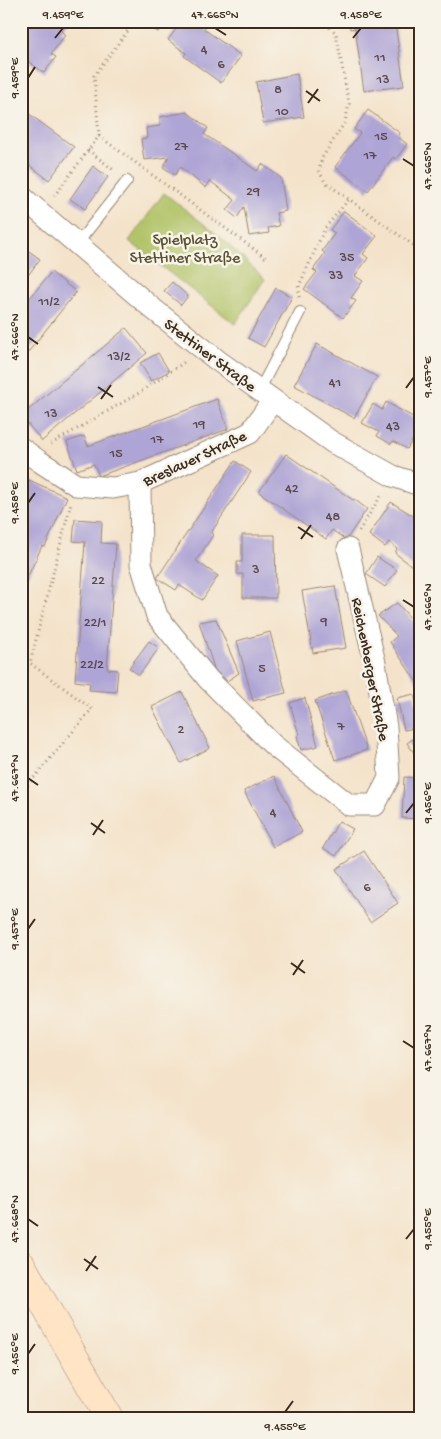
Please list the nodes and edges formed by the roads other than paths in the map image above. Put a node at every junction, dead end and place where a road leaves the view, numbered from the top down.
1 (127, 181) road end
2 (21, 196) edge
3 (77, 244) junction
4 (300, 312) road end
5 (266, 396) junction
6 (26, 452) edge
7 (140, 482) junction
8 (420, 485) edge
9 (348, 549) road end
10 (21, 1264) edge
11 (109, 1418) edge

1 - 3 lane
2 - 3 street, Stettiner Straße
3 - 5 street, Stettiner Straße
4 - 5 lane
5 - 7 street, Breslauer Straße
5 - 8 street, Stettiner Straße
6 - 7 street, Breslauer Straße
7 - 9 street, Reichenberger Straße
10 - 11 street

